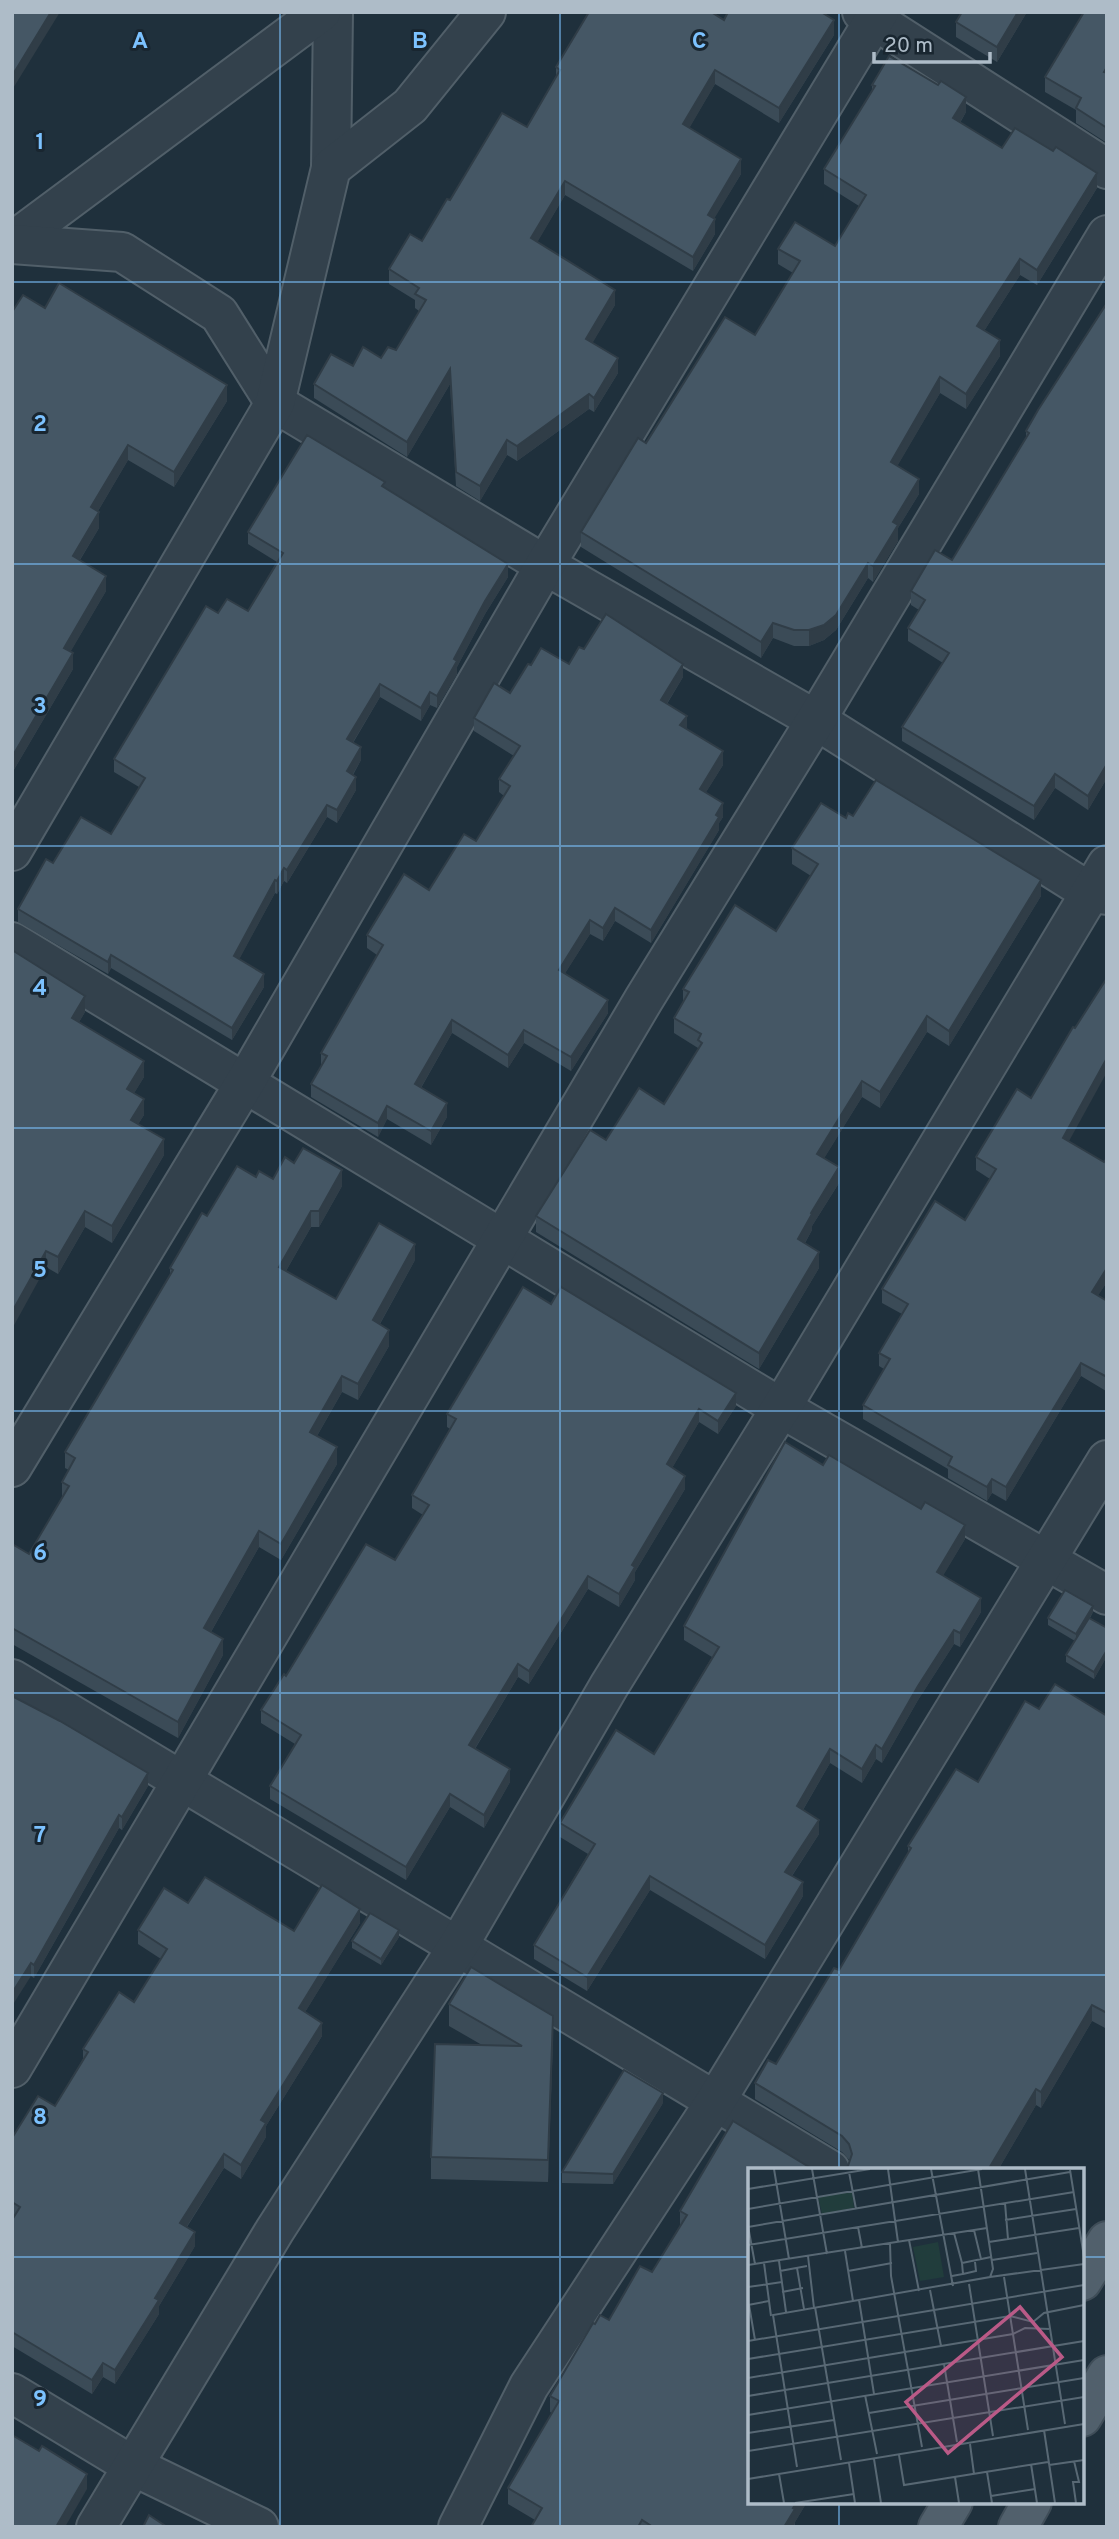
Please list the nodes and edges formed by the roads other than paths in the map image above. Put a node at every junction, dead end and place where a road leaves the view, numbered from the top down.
1 (321, 12) edge
2 (333, 12) edge
3 (486, 12) edge
4 (872, 15) edge
5 (331, 168) junction
6 (1107, 169) edge
7 (1107, 235) edge
8 (12, 243) edge
9 (275, 403) junction
10 (545, 565) junction
11 (816, 720) junction
12 (12, 851) edge
13 (1101, 885) edge
14 (12, 942) edge
15 (246, 1082) junction
16 (503, 1239) junction
17 (782, 1408) junction
18 (1107, 1460) edge
19 (12, 1467) edge
20 (1047, 1561) junction
21 (1107, 1595) edge
22 (12, 1679) edge
23 (181, 1783) junction
24 (458, 1946) junction
25 (12, 2068) edge
26 (715, 2102) junction
27 (827, 2168) edge
28 (1107, 2241) edge
29 (1084, 2278) edge
30 (1107, 2375) edge
31 (12, 2393) edge
32 (1084, 2414) edge
33 (133, 2466) junction
34 (952, 2504) edge
35 (1031, 2504) edge
36 (96, 2527) edge
37 (259, 2527) edge
38 (458, 2527) edge
39 (938, 2527) edge
40 (1018, 2527) edge

1 - 8 street
2 - 5 street
3 - 5 street
4 - 6 street
4 - 10 street
5 - 9 street
7 - 11 street
8 - 9 street
9 - 10 street
9 - 12 street
10 - 11 street
10 - 15 street
11 - 13 street
11 - 16 street
13 - 17 street
14 - 15 street
15 - 16 street
15 - 19 street
16 - 17 street
16 - 23 street
17 - 20 street
17 - 24 street
18 - 20 street
20 - 21 street
20 - 26 street
22 - 23 street
23 - 24 street
23 - 25 street
24 - 26 street
24 - 33 street
26 - 27 street
26 - 38 street
28 - 29 main road
30 - 32 main road
31 - 33 street
33 - 36 street
33 - 37 street
34 - 39 main road
35 - 40 main road

